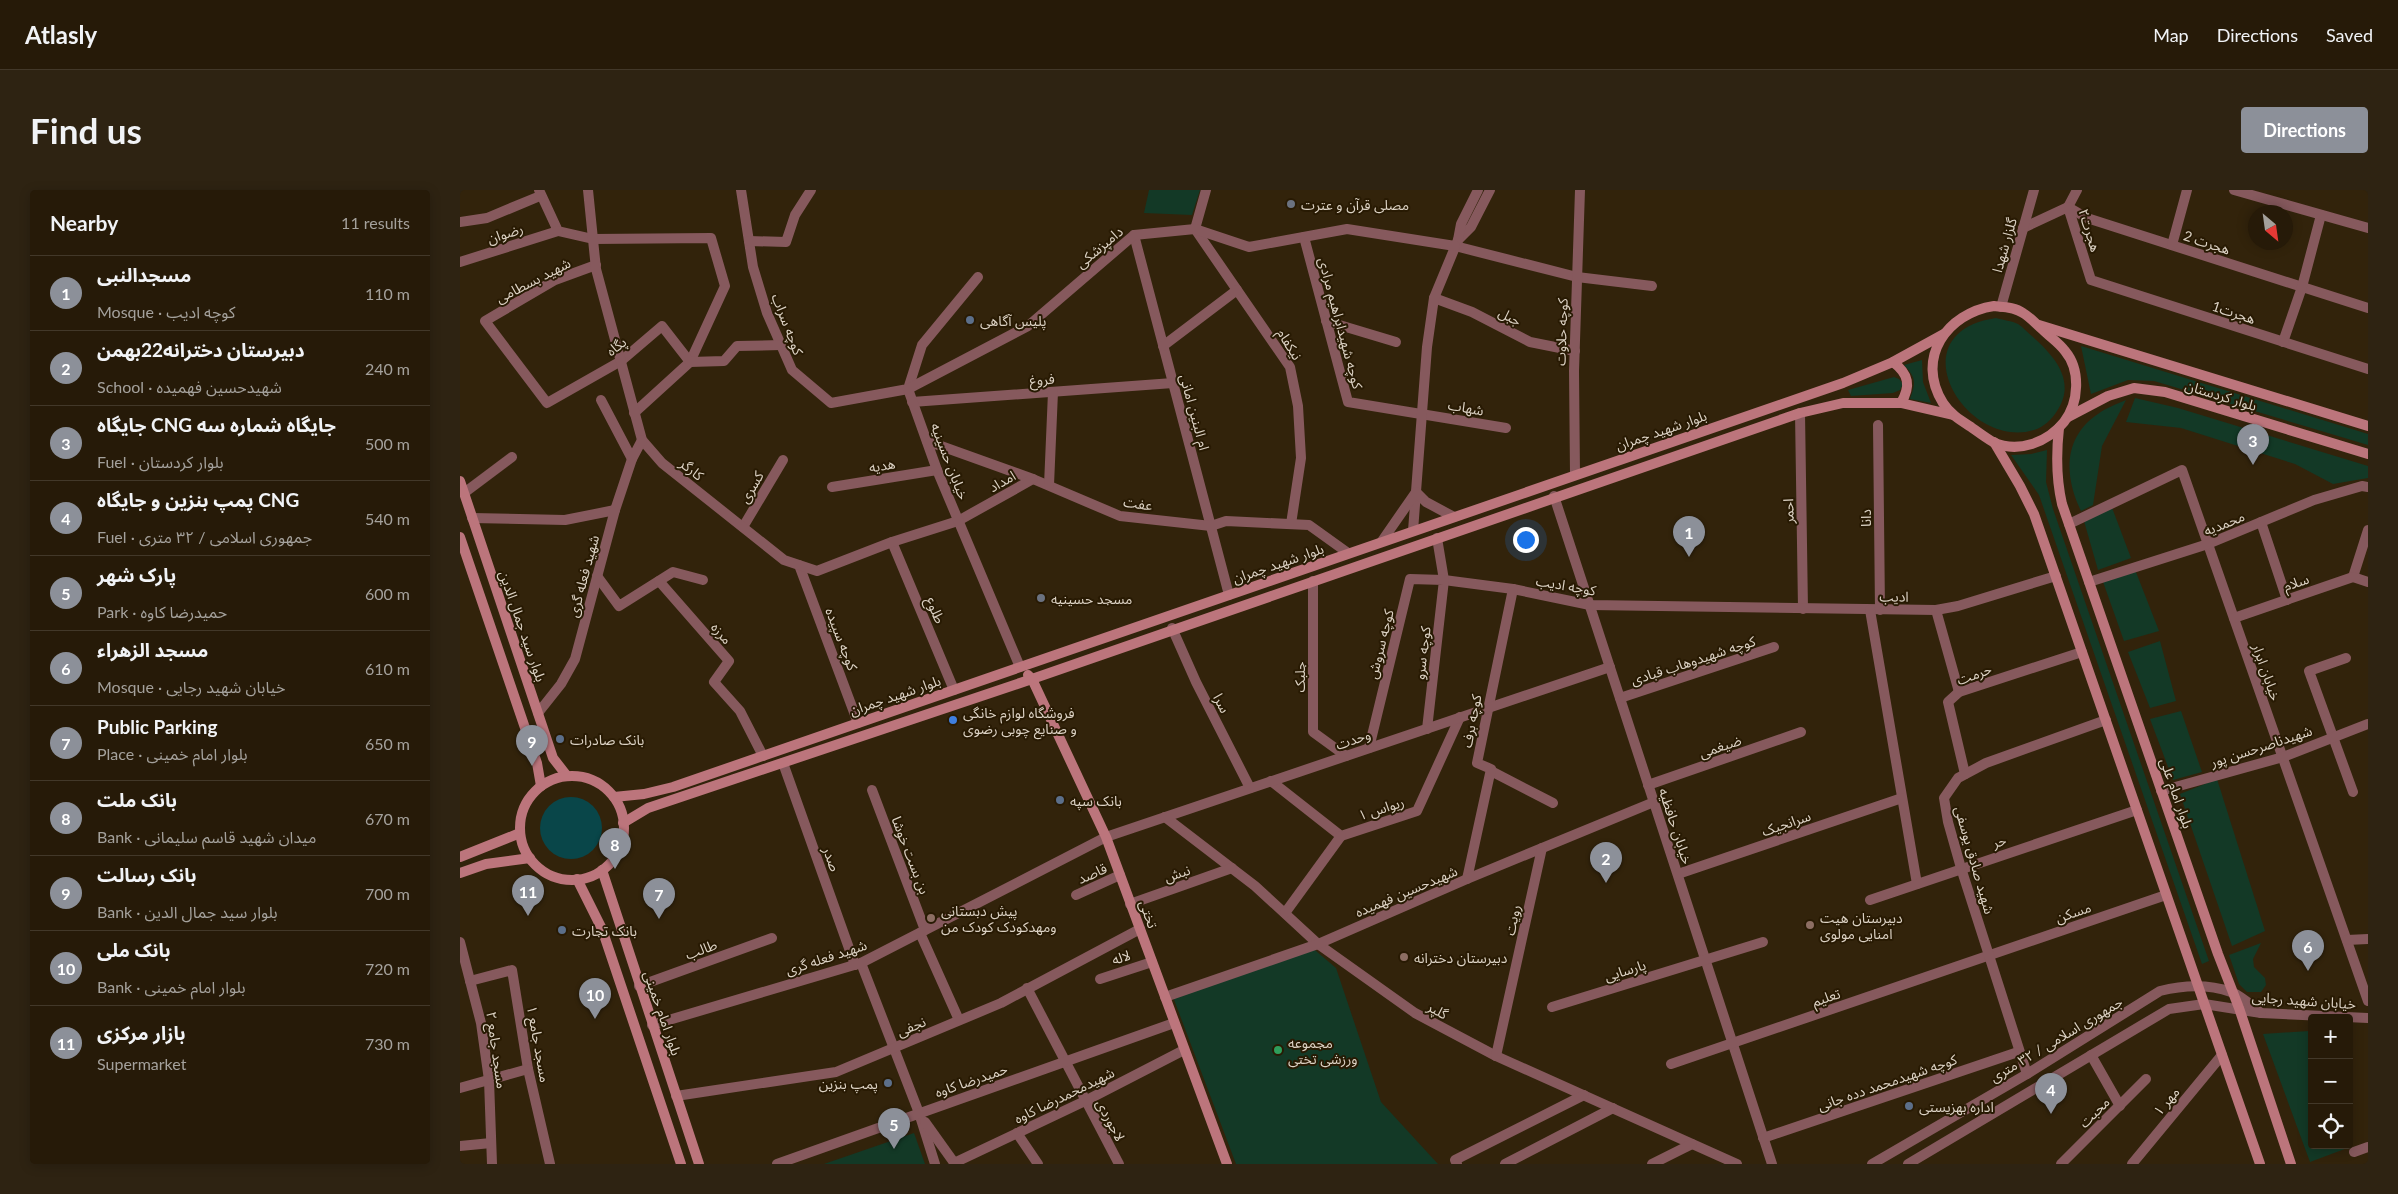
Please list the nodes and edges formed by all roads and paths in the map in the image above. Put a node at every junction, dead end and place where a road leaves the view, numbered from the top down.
1 (588, 190) edge
2 (741, 190) edge
3 (811, 190) edge
4 (1206, 190) edge
5 (1478, 190) edge
6 (1490, 190) edge
7 (1580, 190) edge
8 (2034, 190) edge
9 (2077, 190) edge
10 (2187, 190) edge
11 (2234, 190) edge
12 (540, 193) edge
13 (2068, 208) junction
14 (2321, 215) junction
15 (460, 222) edge
16 (2024, 228) junction
17 (2368, 228) edge
18 (1195, 229) junction
19 (558, 231) junction
20 (1134, 235) junction
21 (1304, 237) junction
22 (593, 239) junction
23 (749, 241) junction
24 (1457, 243) junction
25 (2172, 245) junction
26 (460, 262) edge
27 (596, 265) junction
28 (978, 276) dead end
29 (1577, 278) junction
30 (2091, 280) joint
31 (1652, 286) dead end
32 (2302, 287) junction
33 (1237, 290) junction
34 (1434, 298) junction
35 (2001, 307) junction
36 (2368, 308) edge
37 (485, 321) joint
38 (1326, 322) junction
39 (2037, 325) junction
40 (1944, 334) junction
41 (1396, 342) dead end
42 (2283, 342) junction
43 (781, 345) junction
44 (1163, 346) junction
45 (1574, 351) junction
46 (621, 361) junction
47 (690, 362) junction
48 (1894, 362) junction
49 (2368, 369) edge
50 (1173, 383) junction
51 (908, 390) junction
52 (1053, 392) junction
53 (601, 400) dead end
54 (912, 402) junction
55 (1901, 403) junction
56 (634, 412) junction
57 (1800, 413) junction
58 (1422, 414) junction
59 (1953, 415) junction
60 (2068, 417) junction
61 (1878, 425) dead end
62 (2368, 426) edge
63 (1506, 428) dead end
64 (2059, 428) junction
65 (642, 440) junction
66 (927, 441) junction
67 (1994, 442) junction
68 (2368, 454) edge
69 (512, 457) dead end
70 (632, 459) junction
71 (782, 460) dead end
72 (937, 470) junction
73 (1575, 475) junction
74 (1034, 479) junction
75 (460, 482) edge
76 (1049, 485) junction
77 (832, 487) dead end
78 (2368, 487) edge
79 (1416, 492) junction
80 (464, 493) junction
81 (1554, 496) junction
82 (615, 510) junction
83 (1454, 517) junction
84 (472, 518) junction
85 (958, 521) junction
86 (2261, 522) junction
87 (1290, 524) junction
88 (2069, 524) junction
89 (1211, 526) junction
90 (743, 527) junction
91 (2368, 530) edge
92 (1414, 531) junction
93 (460, 536) edge
94 (1437, 538) junction
95 (1382, 541) junction
96 (892, 542) junction
97 (2208, 544) junction
98 (1348, 553) junction
99 (799, 565) junction
100 (597, 576) junction
101 (2056, 576) junction
102 (2353, 577) junction
103 (703, 580) dead end
104 (1444, 580) junction
105 (659, 581) junction
106 (1313, 581) junction
107 (2088, 582) junction
108 (2368, 582) edge
109 (1513, 589) junction
110 (1229, 595) junction
111 (2287, 600) junction
112 (1590, 605) junction
113 (1727, 608) joint
114 (1233, 609) junction
115 (1803, 609) junction
116 (1875, 610) junction
117 (1936, 610) junction
118 (2234, 618) junction
119 (1172, 628) junction
120 (1774, 647) dead end
121 (2082, 652) junction
122 (2346, 658) dead end
123 (1020, 667) junction
124 (1610, 667) junction
125 (1032, 679) junction
126 (954, 690) junction
127 (1959, 692) junction
128 (1620, 698) junction
129 (1487, 708) junction
130 (538, 713) junction
131 (1460, 717) junction
132 (2106, 720) junction
133 (858, 723) junction
134 (2368, 724) edge
135 (1427, 728) junction
136 (1801, 732) dead end
137 (2335, 737) junction
138 (1368, 748) junction
139 (763, 756) junction
140 (1346, 756) junction
141 (2282, 757) junction
142 (783, 763) junction
143 (1491, 771) junction
144 (1965, 774) junction
145 (566, 776) junction
146 (1271, 781) junction
147 (1648, 785) junction
148 (541, 786) junction
149 (1250, 788) junction
150 (872, 790) dead end
151 (2161, 791) junction
152 (2353, 792) dead end
153 (614, 797) junction
154 (1902, 798) junction
155 (1654, 802) junction
156 (1553, 803) dead end
157 (2137, 810) junction
158 (1165, 817) junction
159 (624, 823) junction
160 (520, 833) junction
161 (1341, 836) junction
162 (1106, 837) junction
163 (1542, 848) junction
164 (460, 857) edge
165 (530, 858) junction
166 (1232, 868) junction
167 (1961, 868) junction
168 (602, 870) junction
169 (460, 873) edge
170 (1678, 874) junction
171 (1120, 875) junction
172 (577, 879) junction
173 (1467, 879) junction
174 (1917, 884) junction
175 (1076, 895) dead end
176 (2166, 895) junction
177 (1870, 900) dead end
178 (1130, 904) junction
179 (1285, 913) junction
180 (1140, 929) junction
181 (922, 932) junction
182 (772, 938) dead end
183 (2368, 939) edge
184 (2347, 940) junction
185 (460, 942) edge
186 (1763, 942) dead end
187 (1318, 944) junction
188 (1989, 955) junction
189 (1705, 959) junction
190 (1152, 962) junction
191 (858, 964) junction
192 (1100, 979) dead end
193 (470, 981) junction
194 (2197, 985) junction
195 (639, 986) junction
196 (1027, 988) junction
197 (2233, 993) junction
198 (1165, 997) junction
199 (2368, 1001) edge
200 (645, 1003) junction
201 (2204, 1004) junction
202 (1552, 1007) dead end
203 (2239, 1008) junction
204 (629, 1009) junction
205 (2261, 1013) junction
206 (2368, 1018) edge
207 (959, 1020) junction
208 (1174, 1023) junction
209 (652, 1024) junction
210 (1732, 1043) junction
211 (893, 1049) junction
212 (1184, 1050) junction
213 (2018, 1052) junction
214 (2091, 1055) junction
215 (2222, 1055) junction
216 (1496, 1056) junction
217 (1064, 1062) junction
218 (1671, 1064) dead end
219 (528, 1069) junction
220 (2026, 1074) junction
221 (2146, 1079) dead end
222 (489, 1080) junction
223 (460, 1088) edge
224 (1584, 1095) junction
225 (676, 1096) junction
226 (1085, 1101) junction
227 (2120, 1106) junction
228 (1613, 1108) junction
229 (919, 1113) junction
230 (1017, 1133) junction
231 (1764, 1138) junction
232 (491, 1143) junction
233 (1692, 1144) junction
234 (460, 1146) edge
235 (2368, 1147) edge
236 (2354, 1152) dead end
237 (955, 1163) edge
238 (1224, 1163) edge
239 (492, 1164) edge
240 (550, 1164) edge
241 (682, 1164) edge
242 (699, 1164) edge
243 (777, 1164) edge
244 (935, 1164) edge
245 (1038, 1164) edge
246 (1119, 1164) edge
247 (1457, 1164) edge
248 (1505, 1164) edge
249 (1652, 1164) edge
250 (1737, 1164) edge
251 (1772, 1164) edge
252 (1872, 1164) edge
253 (1908, 1164) edge
254 (2061, 1164) edge
255 (2132, 1164) edge
256 (2260, 1164) edge
257 (2291, 1164) edge

1 - 22 street, کارگر
2 - 23 street, کوچه سراب
3 - 23 street
4 - 18 street
5 - 24 street
6 - 24 street
7 - 29 street, کوچه حلاوت
8 - 16 street, گلزار شهدا
9 - 13 street, هجرت۲
10 - 25 street
11 - 14 street
12 - 15 street
12 - 19 street
13 - 16 street
13 - 25 street, هجرت 2
13 - 30 street, هجرت۲
14 - 17 street
14 - 32 street
16 - 35 street, گلزار شهدا
18 - 20 street, دامپزشکی
18 - 21 street, دامپزشکی
18 - 33 street, نیکفام
19 - 22 street
19 - 26 street, رضوان
20 - 44 street, ام البنین امانی
20 - 51 street, دامپزشکی
21 - 24 street, دامپزشکی
21 - 38 street, کوچه شهیدابراهیم مرادی
22 - 27 street, کارگر
22 - 47 street
23 - 43 street, کوچه سراب
24 - 29 street, دامپزشکی
24 - 34 street
25 - 32 street, هجرت 2
27 - 37 street, شهید بسطامی
27 - 46 street, کارگر
28 - 51 street
29 - 31 street, دامپزشکی
29 - 45 street, کوچه حلاوت
30 - 42 street, هجرت1
32 - 36 street, هجرت 2
32 - 42 street
33 - 44 street
33 - 87 street, نیکفام
34 - 45 street, جبل
34 - 58 street
35 - 39 main road
35 - 40 main road
37 - 46 street, پگاه
38 - 41 street
38 - 58 street, کوچه شهیدابراهیم مرادی
39 - 60 main road
39 - 62 main road
40 - 48 main road, بلوار شهید چمران
40 - 59 main road
42 - 49 street, هجرت1
43 - 47 street
43 - 51 street, کوچه سراب
44 - 50 street, ام البنین امانی
45 - 73 street, کوچه حلاوت
46 - 47 street, پگاه
46 - 56 street, کارگر
47 - 56 street
48 - 55 main road
48 - 73 main road, بلوار شهید چمران
50 - 52 street, فروغ
50 - 89 street, ام البنین امانی
51 - 54 street, خیابان حسینیه
52 - 54 street, فروغ
52 - 76 street
53 - 70 street
54 - 66 street, خیابان حسینیه
55 - 57 main road, بلوار شهید چمران
55 - 59 main road, بلوار شهید چمران
56 - 65 street, کارگر
57 - 81 main road, بلوار شهید چمران
57 - 115 street, احمر
58 - 63 street, شهاب
58 - 79 street
59 - 67 main road
60 - 64 main road
60 - 68 main road, بلوار کردستان
61 - 116 street, دانا
64 - 67 main road
64 - 88 main road, بلوار امام علی
65 - 70 street, شهید فعله گری
65 - 90 street, کارگر
66 - 72 street, خیابان حسینیه
66 - 74 street, عفت
67 - 101 main road
69 - 80 street
70 - 82 street, شهید فعله گری
71 - 90 street, کسری
72 - 77 street, هدیه
72 - 85 street, خیابان حسینیه
73 - 83 main road, بلوار شهید چمران
74 - 76 street, عفت
74 - 85 street, امداد
75 - 80 main road, بلوار سید جمال الدین
76 - 89 street, عفت
78 - 86 street, محمدیه
79 - 83 street
79 - 92 street
79 - 95 street
80 - 84 main road, بلوار سید جمال الدین
81 - 94 main road, بلوار شهید چمران
81 - 112 street, خیابان حافظیه
82 - 84 street
82 - 100 street, شهید فعله گری
83 - 92 main road, بلوار شهید چمران
84 - 130 main road, بلوار سید جمال الدین
85 - 96 street, کارگر
85 - 123 street, خیابان حسینیه
86 - 97 street, محمدیه
86 - 111 street
87 - 89 street, عفت
87 - 98 street, عفت
88 - 97 street, خیابان ابرار
88 - 107 main road, بلوار امام علی
89 - 110 street, ام البنین امانی
90 - 99 street, کارگر
91 - 102 street
92 - 95 main road, بلوار شهید چمران
93 - 148 main road
94 - 104 street
94 - 106 main road, بلوار شهید چمران
95 - 98 main road, بلوار شهید چمران
96 - 99 street, کارگر
96 - 126 street, طلوع
97 - 107 street, محمدیه
97 - 118 street, خیابان ابرار
98 - 110 main road, بلوار شهید چمران
99 - 133 street, کوچه سپیده
100 - 105 street
100 - 130 street, شهید فعله گری
101 - 117 street, ادیب
101 - 121 main road
102 - 108 street
102 - 111 street, سلام
103 - 105 street
104 - 109 street, کوچه ادیب
104 - 135 street, کوچه سرو
104 - 138 street, کوچه سروش
105 - 139 street, مرزه
106 - 114 main road, بلوار شهید چمران
106 - 140 street, جلبک
107 - 151 main road, بلوار امام علی
109 - 112 street, کوچه ادیب
109 - 129 street, کوچه برف
110 - 114 main road
110 - 123 main road, بلوار شهید چمران
111 - 118 street, سلام
112 - 113 street, کوچه ادیب
112 - 124 street, خیابان حافظیه
113 - 115 street, ادیب
114 - 119 main road, بلوار شهید چمران
115 - 116 street, ادیب
116 - 117 street, ادیب
116 - 154 street, دانا
117 - 127 street
118 - 141 street, خیابان ابرار
119 - 125 main road, بلوار شهید چمران
119 - 149 street, سرا
120 - 128 street, کوچه شهیدوهاب قبادی
121 - 127 street, حرمت
121 - 132 main road
122 - 137 street
123 - 125 main road, تختی
123 - 126 main road, بلوار شهید چمران
124 - 128 street, خیابان حافظیه
124 - 129 street, وحدت
125 - 142 main road, بلوار شهید چمران
125 - 162 main road, تختی
126 - 133 main road, بلوار شهید چمران
127 - 144 street, حرمت
128 - 147 street, خیابان حافظیه
129 - 131 street, وحدت
129 - 143 street, کوچه برف
130 - 145 main road, بلوار سید جمال الدین
131 - 135 street, وحدت
131 - 161 street, ریواس ۱
132 - 144 street, شهید صادق یوسفی
132 - 157 main road
133 - 139 main road, بلوار شهید چمران
134 - 137 street, شهیدناصرحسن پور
135 - 138 street, وحدت
136 - 147 street, ضیغمی
137 - 141 street, شهیدناصرحسن پور
137 - 152 street
138 - 140 street, وحدت
139 - 153 main road, بلوار شهید چمران
140 - 146 street, وحدت
141 - 151 street, شهیدناصرحسن پور
141 - 184 street, خیابان ابرار
142 - 159 main road, بلوار شهید چمران
142 - 191 street, صدر
143 - 156 street
143 - 173 street
144 - 167 street, شهید صادق یوسفی
145 - 148 main road
145 - 153 main road
146 - 149 street, وحدت
146 - 161 street
147 - 155 street, خیابان حافظیه
148 - 160 main road
149 - 158 street, وحدت
150 - 181 street, بن بست خوشا
151 - 197 main road, بلوار امام علی
153 - 159 main road
154 - 170 street, سرانجیک
154 - 174 street, دانا
155 - 163 street, شهیدحسین فهمیده
155 - 170 street, خیابان حافظیه
157 - 167 street, حر
157 - 176 main road
158 - 162 street, وحدت
158 - 166 street, گلپر
159 - 168 main road
160 - 164 main road
160 - 165 main road
161 - 179 street
162 - 171 main road, تختی
162 - 181 street, شهید فعله گری
163 - 173 street, شهیدحسین فهمیده
163 - 216 street, رویت
165 - 169 main road
165 - 172 main road
166 - 178 street, نبش
166 - 179 street, گلپر
167 - 174 street, حر
167 - 188 street, شهید صادق یوسفی
168 - 172 main road
168 - 195 main road, بلوار امام خمینی
170 - 189 street, خیابان حافظیه
171 - 175 street, قاصد
171 - 178 main road, تختی
172 - 204 main road
173 - 187 street, شهیدحسین فهمیده
174 - 177 street, حر
176 - 188 street, مسکن
176 - 194 main road
178 - 180 main road, تختی
179 - 187 street, گلپر
180 - 190 main road, تختی
180 - 196 street, نجفی
181 - 191 street, شهید فعله گری
181 - 207 street, بن بست خوشا
182 - 195 street, طالب
183 - 184 street
184 - 199 street, خیابان ابرار
185 - 193 street, مسجد جامع ۲
186 - 189 street, پارسایی
187 - 198 street, شهیدحسین فهمیده
187 - 216 street, گلپر
188 - 210 street, تعلیم
188 - 213 street, شهید صادق یوسفی
189 - 202 street, پارسایی
189 - 210 street, خیابان حافظیه
190 - 192 street, لاله
190 - 198 main road, تختی
191 - 209 street, شهید فعله گری
191 - 211 street, صدر
193 - 219 street, مسجد جامع ۱
193 - 222 street, مسجد جامع ۲
194 - 197 street, جمهوری اسلامی / ۳۲ متری
194 - 201 main road
194 - 220 street, جمهوری اسلامی / ۳۲ متری
195 - 200 main road, بلوار امام خمینی
196 - 207 street, نجفی
196 - 217 street, لاجوردی
197 - 203 main road, بلوار امام علی
197 - 205 street, جمهوری اسلامی / ۳۲ متری
198 - 208 main road, تختی
200 - 204 main road
200 - 209 main road, بلوار امام خمینی
201 - 203 street, خیابان شهید رجایی
201 - 214 street
201 - 215 main road
203 - 205 street, خیابان شهید رجایی
203 - 257 main road, بلوار امام علی
204 - 241 main road
205 - 206 street, خیابان شهید رجایی
207 - 211 street, نجفی
208 - 212 main road, تختی
208 - 217 street, حمیدرضا کاوه
209 - 225 main road, بلوار امام خمینی
210 - 218 street, تعلیم
210 - 231 street, خیابان حافظیه
211 - 225 street, نجفی
211 - 229 street, صدر
212 - 226 street, شهیدمحمدرضا کاوه
212 - 238 main road, تختی
213 - 220 street, شهید صادق یوسفی
213 - 231 street, کوچه شهیدمحمد دده جانی
214 - 227 street
214 - 253 street
215 - 255 street, مهر ۱
215 - 256 main road
216 - 224 street, گلپر
217 - 226 street, لاجوردی
217 - 229 street, حمیدرضا کاوه
219 - 222 street
219 - 240 street, مسجد جامع ۱
220 - 252 street, جمهوری اسلامی / ۳۲ متری
221 - 227 street, محبت
222 - 223 street
222 - 232 street, مسجد جامع ۲
224 - 228 street, گلپر
224 - 247 street
225 - 242 main road, بلوار امام خمینی
226 - 230 street, شهیدمحمدرضا کاوه
226 - 246 street, لاجوردی
227 - 254 street, محبت
228 - 233 street, گلپر
228 - 248 street
229 - 237 street
229 - 243 street, حمیدرضا کاوه
229 - 244 street
230 - 237 street, شهیدمحمدرضا کاوه
230 - 245 street
231 - 251 street, خیابان حافظیه
232 - 234 street
232 - 239 street, مسجد جامع ۲
233 - 249 street
233 - 250 street, گلپر
235 - 236 street

